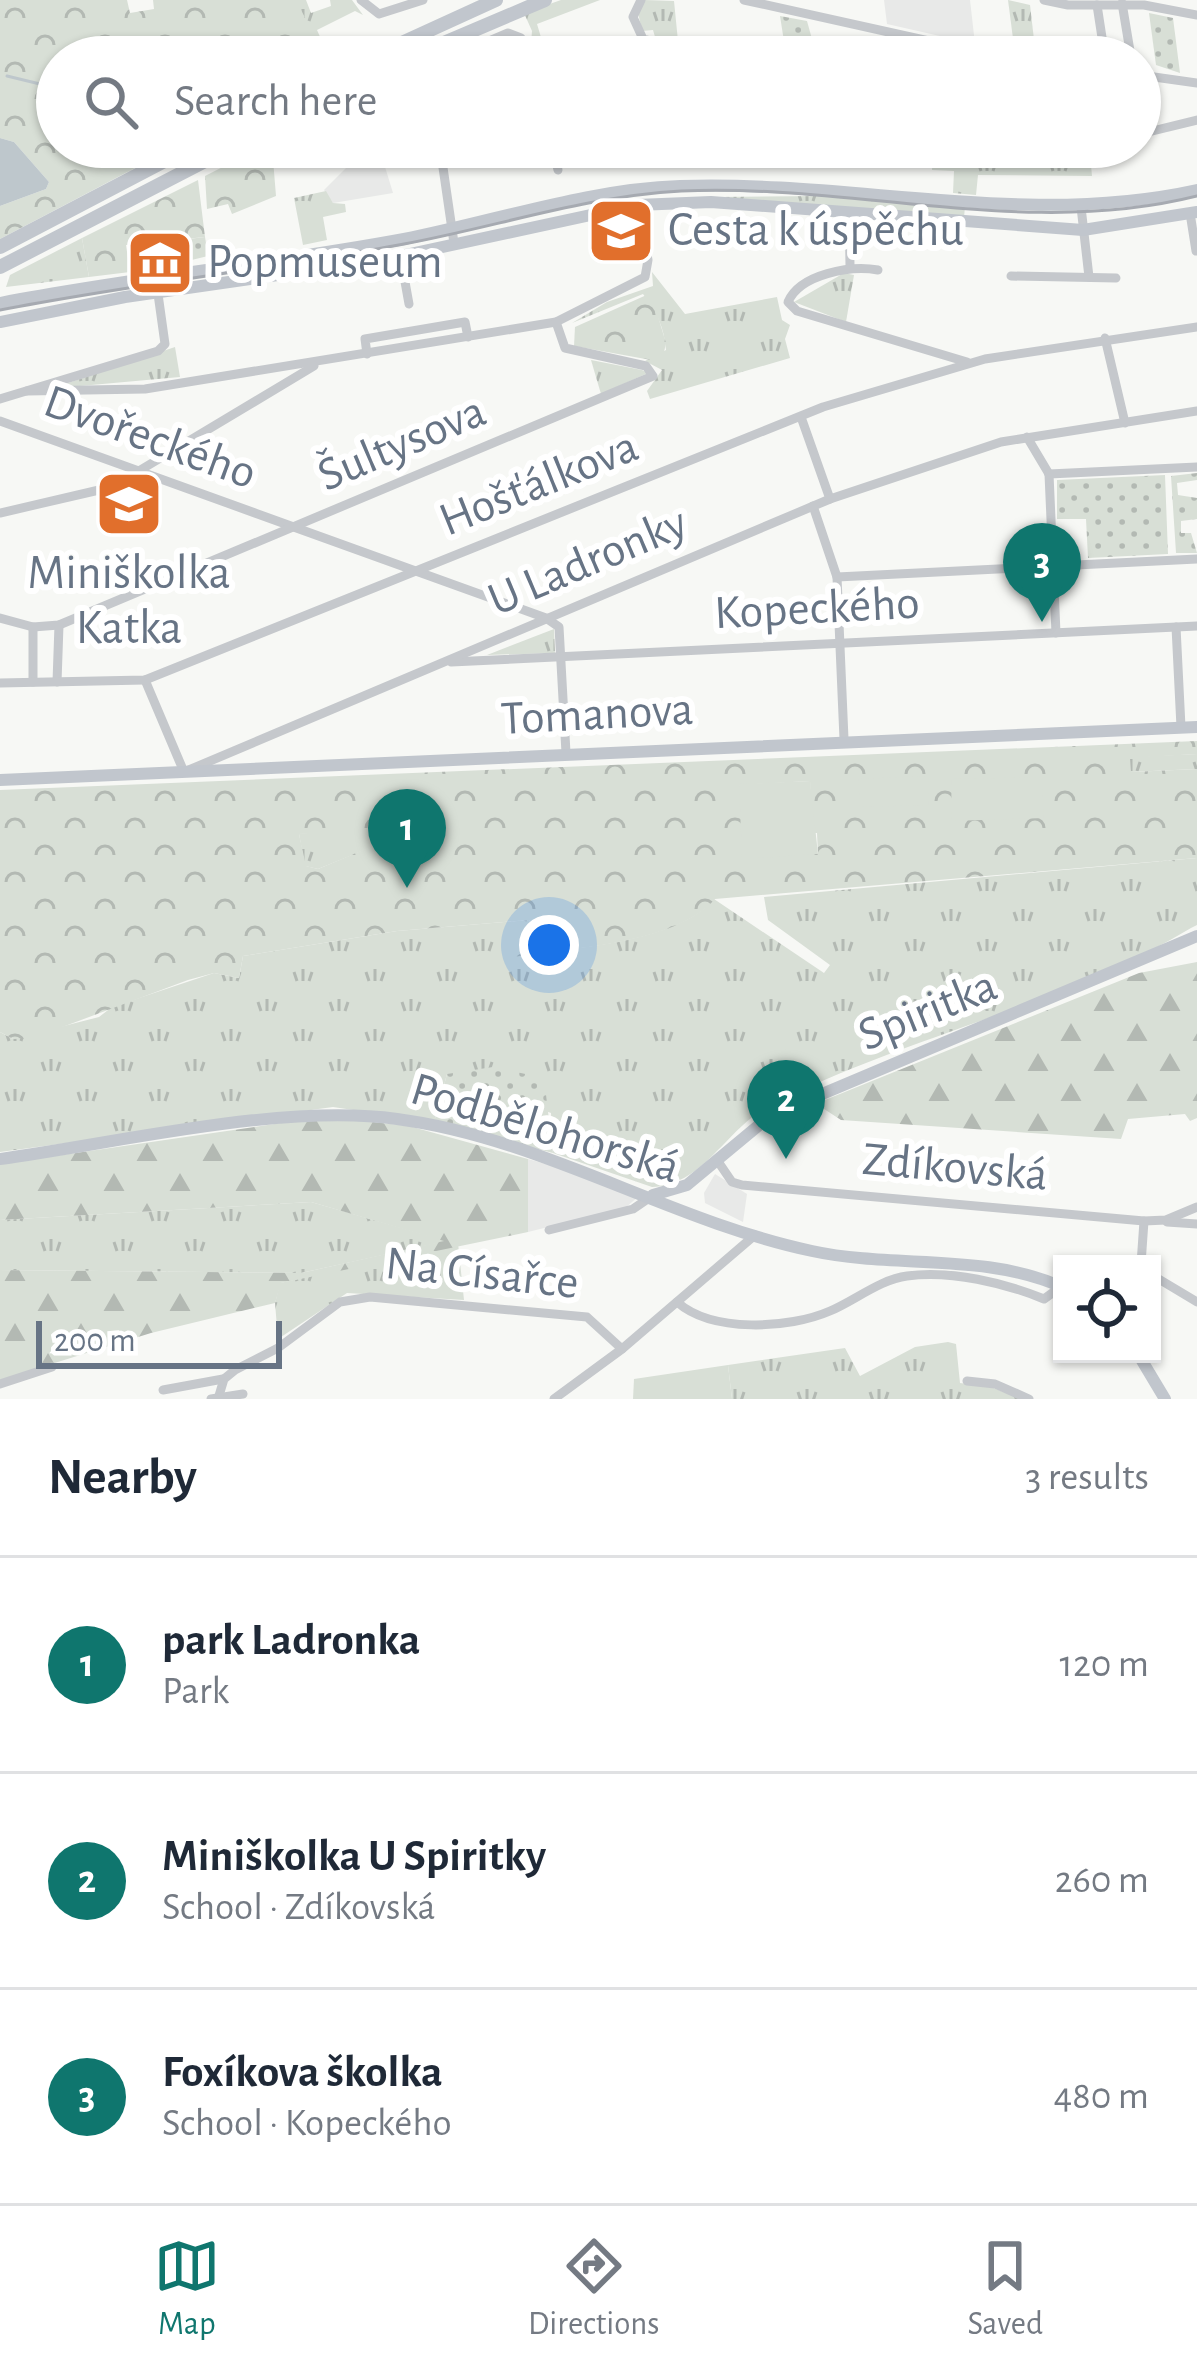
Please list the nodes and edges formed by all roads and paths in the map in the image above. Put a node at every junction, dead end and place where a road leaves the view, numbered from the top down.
1 (361, 0) edge
2 (424, 0) edge
3 (496, 0) edge
4 (545, 0) edge
5 (640, 0) edge
6 (743, 0) edge
7 (1044, 0) edge
8 (1121, 2) edge
9 (1096, 3) edge
10 (1197, 15) edge
11 (416, 36) edge
12 (460, 36) edge
13 (642, 36) edge
14 (906, 36) edge
15 (1102, 36) edge
16 (1127, 36) edge
17 (1161, 78) edge
18 (1197, 83) edge
19 (1197, 120) edge
20 (1161, 127) edge
21 (149, 168) edge
22 (158, 168) edge
23 (191, 168) edge
24 (443, 168) edge
25 (164, 182) junction
26 (1197, 190) edge
27 (637, 205) junction
28 (1081, 206) junction
29 (849, 212) junction
30 (1194, 213) edge
31 (1083, 230) junction
32 (1195, 232) edge
33 (453, 236) junction
34 (0, 248) edge
35 (1196, 251) edge
36 (400, 254) junction
37 (850, 265) junction
38 (0, 267) edge
39 (878, 270) dead end
40 (1011, 276) dead end
41 (1089, 277) junction
42 (1116, 278) dead end
43 (158, 294) junction
44 (0, 299) edge
45 (409, 304) dead end
46 (0, 322) edge
47 (556, 322) junction
48 (1197, 327) edge
49 (1106, 338) junction
50 (319, 363) junction
51 (970, 363) junction
52 (27, 391) junction
53 (0, 399) edge
54 (1197, 411) edge
55 (801, 417) junction
56 (0, 421) edge
57 (1125, 423) junction
58 (1028, 437) junction
59 (1197, 466) edge
60 (140, 473) junction
61 (1049, 473) junction
62 (830, 499) junction
63 (813, 506) junction
64 (0, 513) edge
65 (292, 530) junction
66 (1197, 559) edge
67 (1053, 565) junction
68 (417, 572) junction
69 (837, 577) junction
70 (0, 618) edge
71 (547, 618) junction
72 (59, 626) junction
73 (1197, 626) edge
74 (33, 627) junction
75 (1176, 627) junction
76 (1056, 633) junction
77 (840, 644) junction
78 (561, 658) junction
79 (440, 662) junction
80 (145, 680) junction
81 (33, 682) junction
82 (58, 682) junction
83 (0, 683) edge
84 (1181, 727) junction
85 (1197, 727) edge
86 (844, 739) junction
87 (566, 753) junction
88 (184, 772) junction
89 (0, 780) edge
90 (1197, 936) edge
91 (0, 1159) edge
92 (717, 1160) junction
93 (701, 1175) junction
94 (652, 1196) junction
95 (690, 1204) junction
96 (1197, 1207) edge
97 (1144, 1221) junction
98 (1197, 1224) edge
99 (549, 1230) dead end
100 (754, 1235) junction
101 (1142, 1255) edge
102 (1161, 1280) edge
103 (1053, 1284) edge
104 (1053, 1293) edge
105 (677, 1302) junction
106 (1197, 1303) edge
107 (622, 1349) junction
108 (1143, 1363) edge
109 (52, 1367) dead end
110 (224, 1379) junction
111 (967, 1381) dead end
112 (0, 1384) edge
113 (163, 1390) dead end
114 (243, 1394) dead end
115 (216, 1398) edge
116 (554, 1399) edge
117 (1029, 1399) edge
118 (1165, 1399) edge

1 - 2 street
3 - 11 main road
4 - 12 main road
5 - 13 street
6 - 14 street
7 - 9 street
8 - 9 street
8 - 10 street
8 - 16 street
9 - 15 street
17 - 18 street
19 - 20 street
21 - 34 main road
22 - 25 main road
23 - 25 main road
24 - 33 street
25 - 38 main road
26 - 28 street
27 - 29 street
27 - 33 street
27 - 47 street
28 - 31 street
28 - 33 street
29 - 31 street
29 - 37 street
30 - 31 street
30 - 32 street
31 - 41 street
32 - 35 street
33 - 36 street
33 - 44 street
36 - 43 street
36 - 45 street
37 - 39 street
37 - 51 street
40 - 41 street
41 - 42 street
43 - 46 street
43 - 52 street
47 - 50 street
47 - 65 street, Šultysova
48 - 49 street, Hošťálkova
49 - 51 street, Hošťálkova
49 - 57 street
50 - 52 street
50 - 60 street
51 - 55 street, Hošťálkova
52 - 53 street
54 - 57 street, U Ladronky
55 - 62 street
55 - 68 street, Hošťálkova
56 - 60 street, Dvořeckého
57 - 58 street, U Ladronky
58 - 61 street
58 - 62 street, U Ladronky
59 - 61 street
60 - 64 street
60 - 65 street, Dvořeckého
61 - 67 street
62 - 63 street, U Ladronky
63 - 69 street
63 - 71 street, U Ladronky
65 - 68 street, Dvořeckého
65 - 72 street, Šultysova
66 - 67 street
67 - 69 street
67 - 76 street
68 - 71 street, Dvořeckého
68 - 80 street, Hošťálkova
69 - 77 street
70 - 74 street, Šultysova
71 - 78 street
71 - 79 street, U Ladronky
72 - 74 street, Šultysova
72 - 82 street
73 - 75 street, Kopeckého
74 - 81 street
75 - 76 street, Kopeckého
75 - 84 street
76 - 77 street, Kopeckého
77 - 78 street, Kopeckého
77 - 86 street
78 - 79 street, Kopeckého
78 - 87 street
79 - 88 street, U Ladronky
80 - 82 street, Hošťálkova
80 - 88 street
81 - 82 street, Hošťálkova
81 - 83 street, Hošťálkova
84 - 85 street, Tomanova
84 - 86 street, Tomanova
86 - 87 street, Tomanova
87 - 88 street, Tomanova
88 - 89 street, Tomanova
90 - 92 street, Spiritka
91 - 94 street, Podbělohorská
92 - 93 street, Spiritka
92 - 97 street, Zdíkovská
93 - 94 street, Spiritka
93 - 95 street
94 - 95 street, Podbělohorská
94 - 99 street
95 - 100 street, Podbělohorská
96 - 97 street, Zdíkovská
97 - 98 street
97 - 101 street
100 - 103 street, Podbělohorská
100 - 105 street
102 - 106 street
104 - 105 street
105 - 107 street
107 - 110 street, Na Císařce
107 - 116 street
108 - 118 street
109 - 112 street
110 - 113 street
110 - 115 street
111 - 117 street
114 - 115 street

